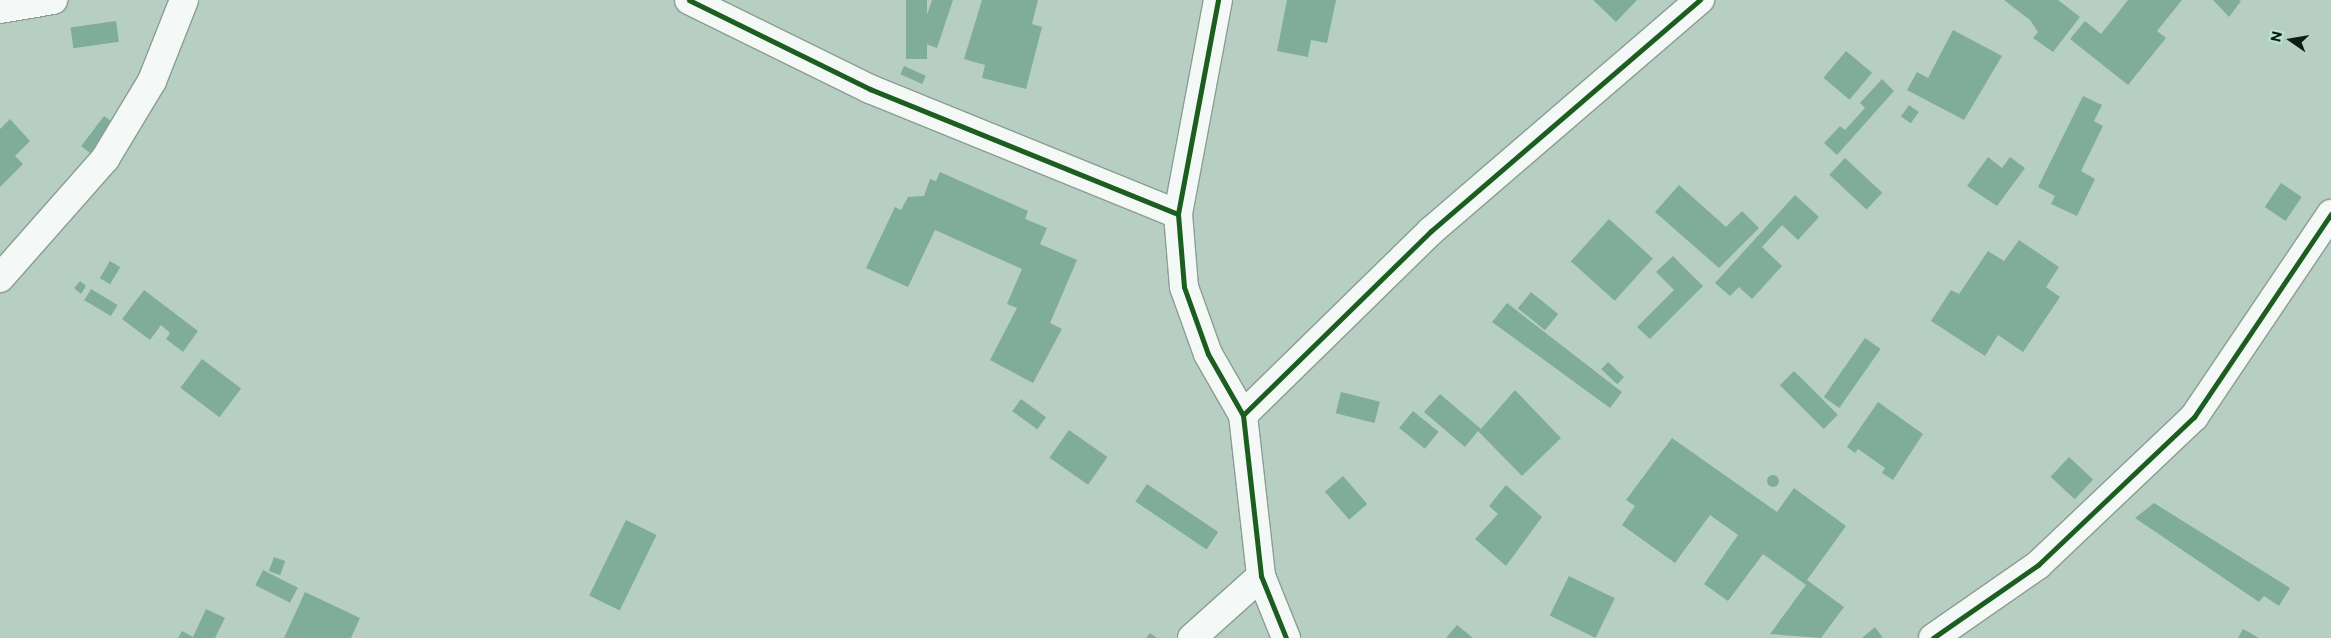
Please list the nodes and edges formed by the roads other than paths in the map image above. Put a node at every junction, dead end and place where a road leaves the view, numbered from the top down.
1 (52, 0) edge
2 (184, 0) edge
3 (689, 0) edge
4 (1218, 0) edge
5 (1700, 0) edge
6 (0, 9) edge
7 (1178, 214) junction
8 (2331, 214) edge
9 (0, 278) edge
10 (1244, 415) junction
11 (1261, 576) junction
12 (1192, 638) edge
13 (1286, 638) edge
14 (1933, 638) edge

1 - 6 street
2 - 9 street
3 - 7 street
4 - 7 street
5 - 10 street
7 - 10 street
8 - 14 street
10 - 11 street
11 - 12 street
11 - 13 street

